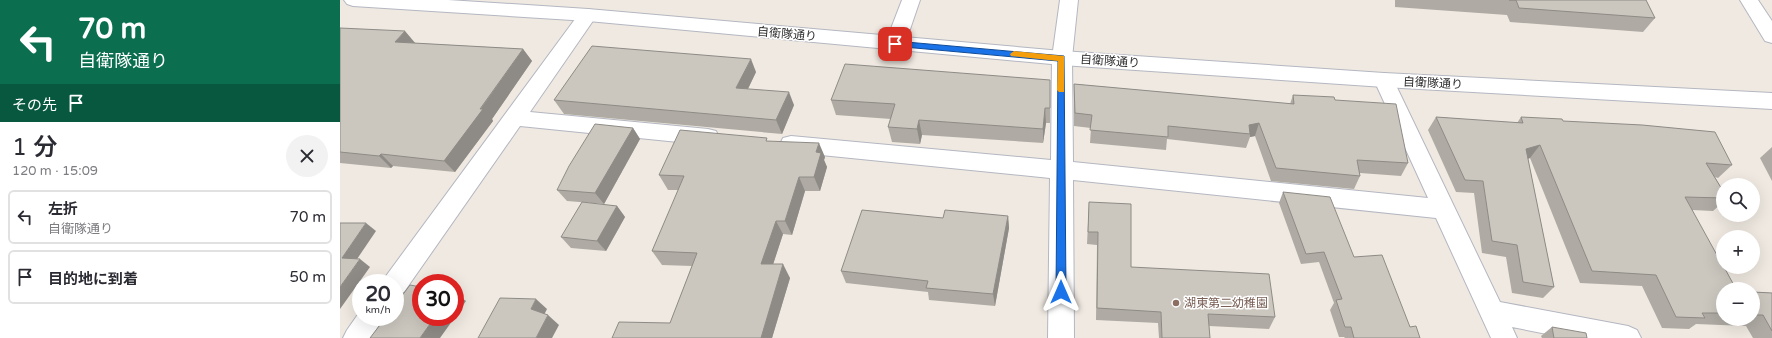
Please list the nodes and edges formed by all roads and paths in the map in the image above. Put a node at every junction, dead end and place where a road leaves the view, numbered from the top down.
1 (353, 0) edge
2 (910, 0) edge
3 (1069, 0) edge
4 (1749, 0) edge
5 (588, 15) junction
6 (1772, 36) edge
7 (895, 44) junction
8 (1062, 58) junction
9 (1384, 80) junction
10 (1772, 101) edge
11 (514, 118) junction
12 (728, 138) edge
13 (768, 142) edge
14 (1061, 170) junction
15 (1444, 209) junction
16 (402, 274) edge
17 (1492, 312) junction
18 (365, 326) edge
19 (356, 338) edge
20 (1061, 338) edge
21 (1504, 338) edge
22 (1628, 338) edge

1 - 5 street, 自衛隊通り
2 - 7 street
3 - 8 street
4 - 6 street
5 - 7 street, 自衛隊通り
5 - 11 street
7 - 8 street, 自衛隊通り
8 - 9 street, 自衛隊通り
8 - 14 street
9 - 10 street, 自衛隊通り
9 - 15 street
11 - 12 street
11 - 16 street
13 - 14 street
14 - 15 street
14 - 20 street
15 - 17 street
17 - 21 street
17 - 22 street
18 - 19 street

